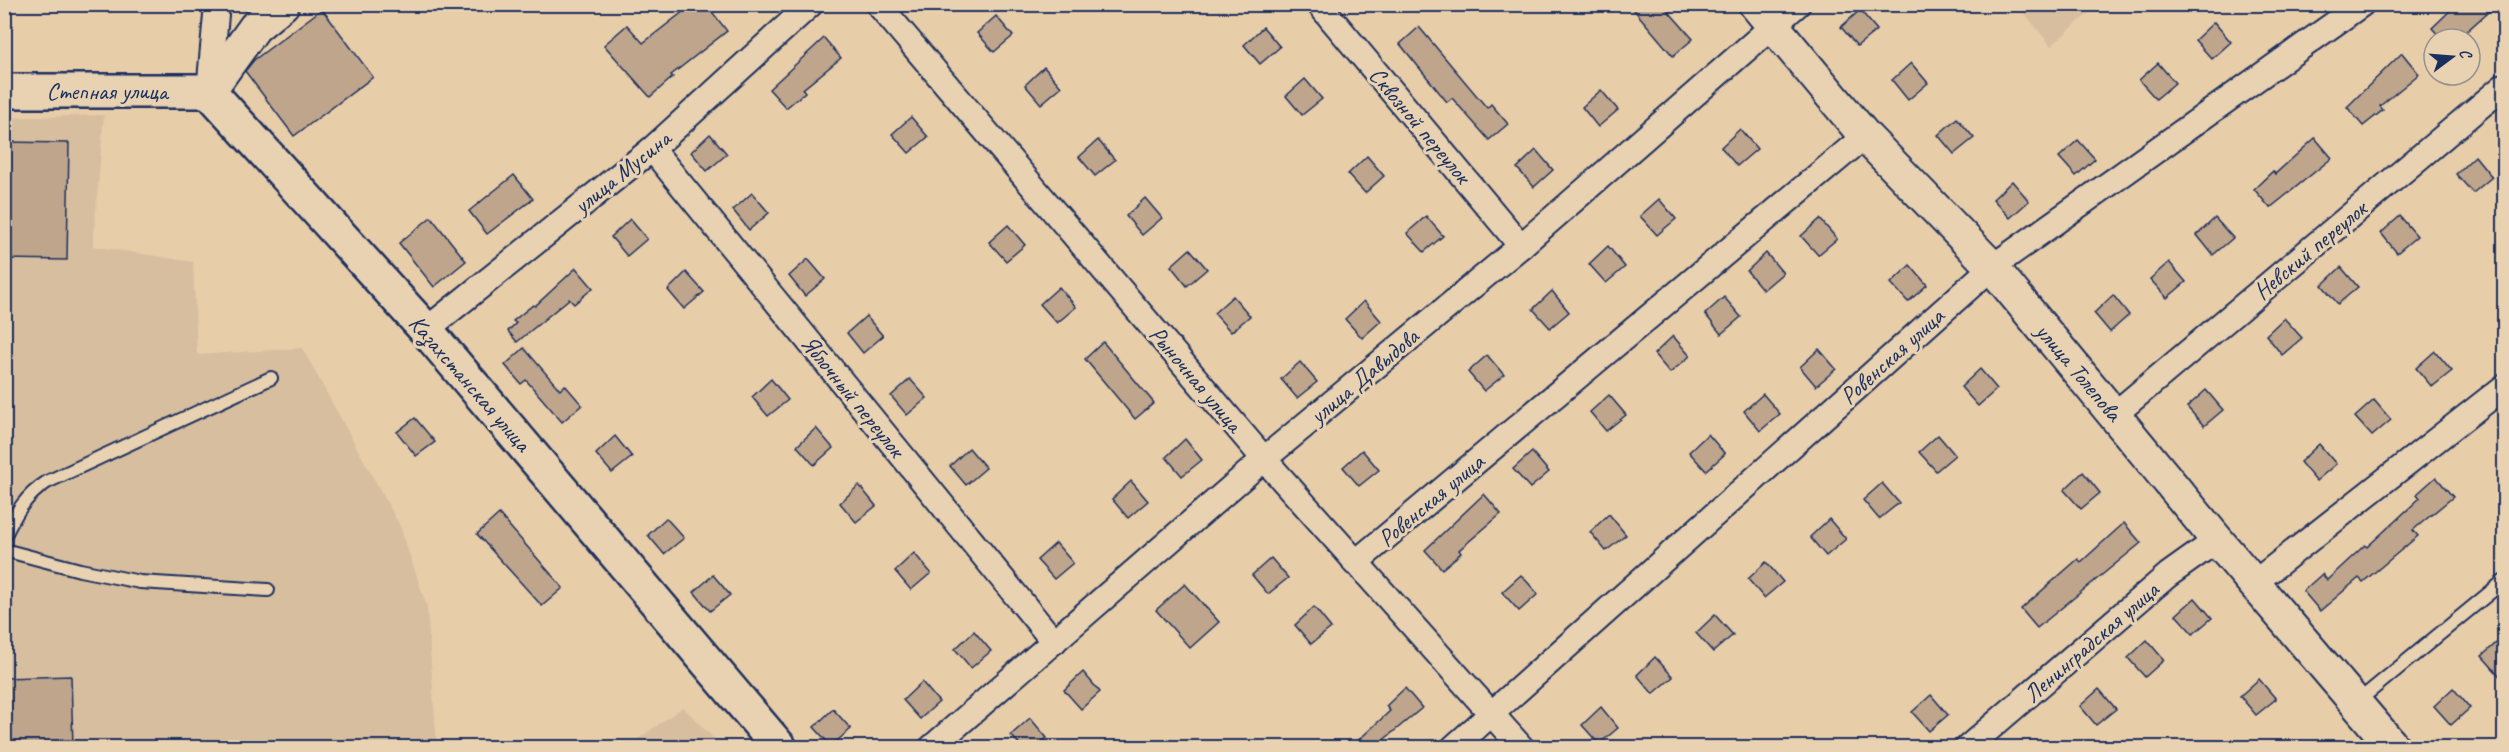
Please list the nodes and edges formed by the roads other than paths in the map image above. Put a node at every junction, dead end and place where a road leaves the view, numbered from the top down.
1 (217, 4) edge
2 (283, 4) edge
3 (811, 4) edge
4 (878, 4) edge
5 (1319, 4) edge
6 (1798, 4) edge
7 (2362, 4) edge
8 (1765, 15) edge
9 (2505, 86) edge
10 (4, 92) edge
11 (210, 92) junction
12 (1865, 136) junction
13 (652, 149) junction
14 (1521, 246) junction
15 (1992, 267) junction
16 (426, 330) junction
17 (271, 378) dead end
18 (2505, 387) edge
19 (2115, 414) junction
20 (1264, 459) junction
21 (4, 537) edge
22 (2217, 540) junction
23 (4, 550) edge
24 (1355, 563) junction
25 (2505, 581) edge
26 (2254, 583) junction
27 (268, 590) dead end
28 (1054, 642) junction
29 (2355, 703) junction
30 (1492, 713) junction
31 (780, 747) edge
32 (931, 747) edge
33 (1453, 747) edge
34 (1522, 747) edge
35 (1967, 747) edge
36 (2394, 747) edge

1 - 11 street
2 - 11 street
3 - 13 street, улица Мусина
4 - 20 street, Рыночная улица
5 - 14 street, Сквозной переулок
6 - 8 street, улица Давыдова
7 - 15 street, Ровенская улица
8 - 12 street, улица Толепова
8 - 14 street, улица Давыдова
9 - 19 street, Невский переулок
10 - 11 main road, Степная улица
11 - 16 main road, Казахстанская улица
12 - 15 street, улица Толепова
12 - 24 street, Ровенская улица
13 - 16 street, улица Мусина
13 - 28 street, Яблочный переулок
14 - 20 street, улица Давыдова
15 - 19 street, улица Толепова
15 - 30 street, Ровенская улица
16 - 31 main road, Казахстанская улица
17 - 21 lane
18 - 26 street
19 - 22 street, улица Толепова
20 - 24 street, Рыночная улица
20 - 28 street, улица Давыдова
22 - 26 street, улица Толепова
22 - 35 street, Ленинградская улица
23 - 27 lane
24 - 30 street, Рыночная улица
25 - 29 lane
26 - 29 street, улица Толепова
28 - 32 street, улица Давыдова
29 - 36 street, улица Толепова
30 - 33 street, Ровенская улица
30 - 34 street, Рыночная улица

